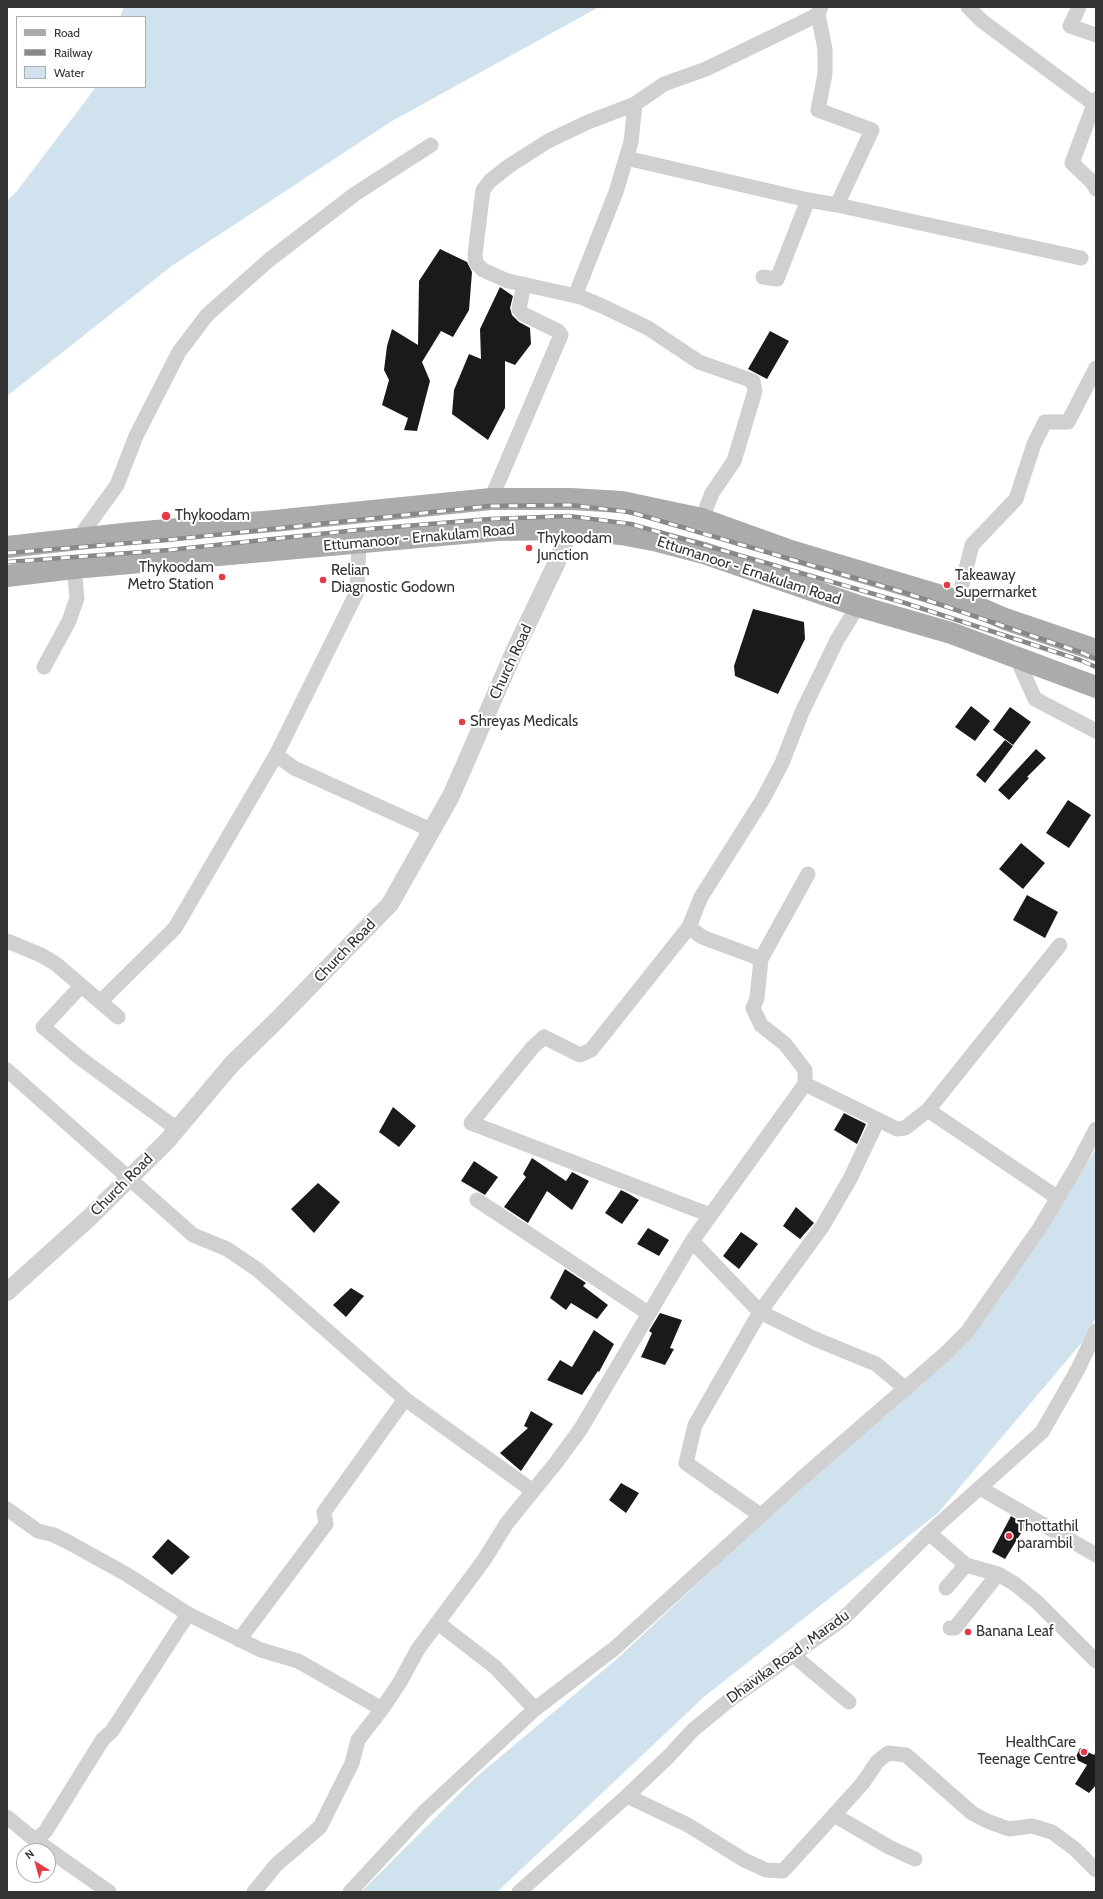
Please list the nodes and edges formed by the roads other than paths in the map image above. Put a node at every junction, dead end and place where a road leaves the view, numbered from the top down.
1 (968, 7) edge
2 (1079, 7) edge
3 (819, 10) edge
4 (1096, 35) edge
5 (1095, 101) edge
6 (635, 104) junction
7 (431, 146) dead end
8 (626, 158) junction
9 (1096, 189) edge
10 (808, 200) junction
11 (837, 205) junction
12 (1082, 258) dead end
13 (763, 277) dead end
14 (524, 284) junction
15 (575, 296) junction
16 (1096, 368) edge
17 (491, 499) junction
18 (702, 519) junction
19 (570, 529) junction
20 (78, 538) junction
21 (359, 542) junction
22 (7, 547) edge
23 (817, 559) junction
24 (74, 568) junction
25 (7, 576) edge
26 (807, 588) junction
27 (958, 601) junction
28 (858, 606) junction
29 (1006, 619) junction
30 (1096, 645) edge
31 (1096, 650) edge
32 (1016, 657) junction
33 (44, 667) dead end
34 (1096, 687) edge
35 (1096, 730) edge
36 (276, 755) junction
37 (432, 830) junction
38 (808, 874) dead end
39 (689, 927) junction
40 (7, 941) edge
41 (1060, 945) dead end
42 (761, 959) junction
43 (81, 986) junction
44 (100, 1002) junction
45 (118, 1017) dead end
46 (7, 1070) edge
47 (805, 1084) junction
48 (928, 1110) junction
49 (878, 1120) junction
50 (177, 1129) junction
51 (1096, 1129) edge
52 (128, 1178) junction
53 (1058, 1198) junction
54 (477, 1200) dead end
55 (710, 1216) junction
56 (692, 1241) junction
57 (7, 1292) edge
58 (760, 1312) junction
59 (648, 1314) junction
60 (1096, 1331) edge
61 (906, 1389) junction
62 (405, 1399) junction
63 (980, 1488) junction
64 (533, 1491) junction
65 (7, 1509) edge
66 (760, 1515) junction
67 (929, 1533) junction
68 (1096, 1555) edge
69 (966, 1565) junction
70 (998, 1574) junction
71 (946, 1588) dead end
72 (188, 1614) junction
73 (438, 1623) junction
74 (950, 1628) dead end
75 (239, 1640) junction
76 (793, 1655) junction
77 (1096, 1661) edge
78 (849, 1702) dead end
79 (382, 1709) junction
80 (535, 1709) junction
81 (627, 1796) junction
82 (834, 1815) junction
83 (7, 1817) edge
84 (35, 1840) junction
85 (915, 1859) dead end
86 (1096, 1870) edge
87 (109, 1892) edge
88 (254, 1892) edge
89 (350, 1892) edge
90 (519, 1892) edge

1 - 5 street
2 - 4 street
3 - 6 street
3 - 11 street
5 - 9 street
6 - 8 street
6 - 14 street
7 - 20 street
8 - 10 street
8 - 15 street
10 - 11 street
10 - 13 street
11 - 12 street
14 - 15 street
14 - 17 street
15 - 18 street
16 - 27 street
17 - 18 main road
17 - 20 main road
18 - 23 main road
19 - 21 main road, Ettumanoor - Ernakulam Road
19 - 26 main road, Ettumanoor - Ernakulam Road
19 - 37 street, Church Road
20 - 22 main road
21 - 24 main road, Ettumanoor - Ernakulam Road
21 - 36 street
23 - 26 main road
23 - 27 main road
24 - 25 main road, Ettumanoor - Ernakulam Road
24 - 33 street
26 - 28 main road, Ettumanoor - Ernakulam Road
27 - 29 main road
28 - 32 main road, Ettumanoor - Ernakulam Road
28 - 39 street
29 - 30 street
29 - 31 main road
32 - 34 main road, Ettumanoor - Ernakulam Road
32 - 35 street
36 - 37 street
36 - 44 street
37 - 50 street, Church Road
38 - 42 street
39 - 42 street
39 - 55 street
40 - 43 street
41 - 48 street
42 - 47 street
43 - 44 street
43 - 50 street
44 - 45 street
46 - 52 street
47 - 49 street
47 - 55 street
48 - 49 street
48 - 53 street
49 - 58 street
50 - 52 street, Church Road
51 - 53 street
52 - 57 street, Church Road
52 - 62 street
53 - 61 street
54 - 59 street
55 - 56 street
56 - 58 street
56 - 59 street
58 - 61 street
58 - 66 street
59 - 64 street
60 - 63 street, Dhaivika Road , Maradu
61 - 66 street
62 - 64 street
62 - 75 street
63 - 67 street, Dhaivika Road , Maradu
63 - 68 street
64 - 73 street
65 - 72 street
66 - 80 street
67 - 69 street
67 - 76 street, Dhaivika Road , Maradu
69 - 70 street
69 - 71 street
70 - 74 street
70 - 77 street
72 - 75 street
72 - 84 street
73 - 79 street
73 - 80 street
75 - 79 street
76 - 78 street
76 - 81 street, Dhaivika Road , Maradu
79 - 88 street
80 - 89 street
81 - 82 street
81 - 90 street, Dhaivika Road , Maradu
82 - 85 street
82 - 86 street
83 - 84 street
84 - 87 street

